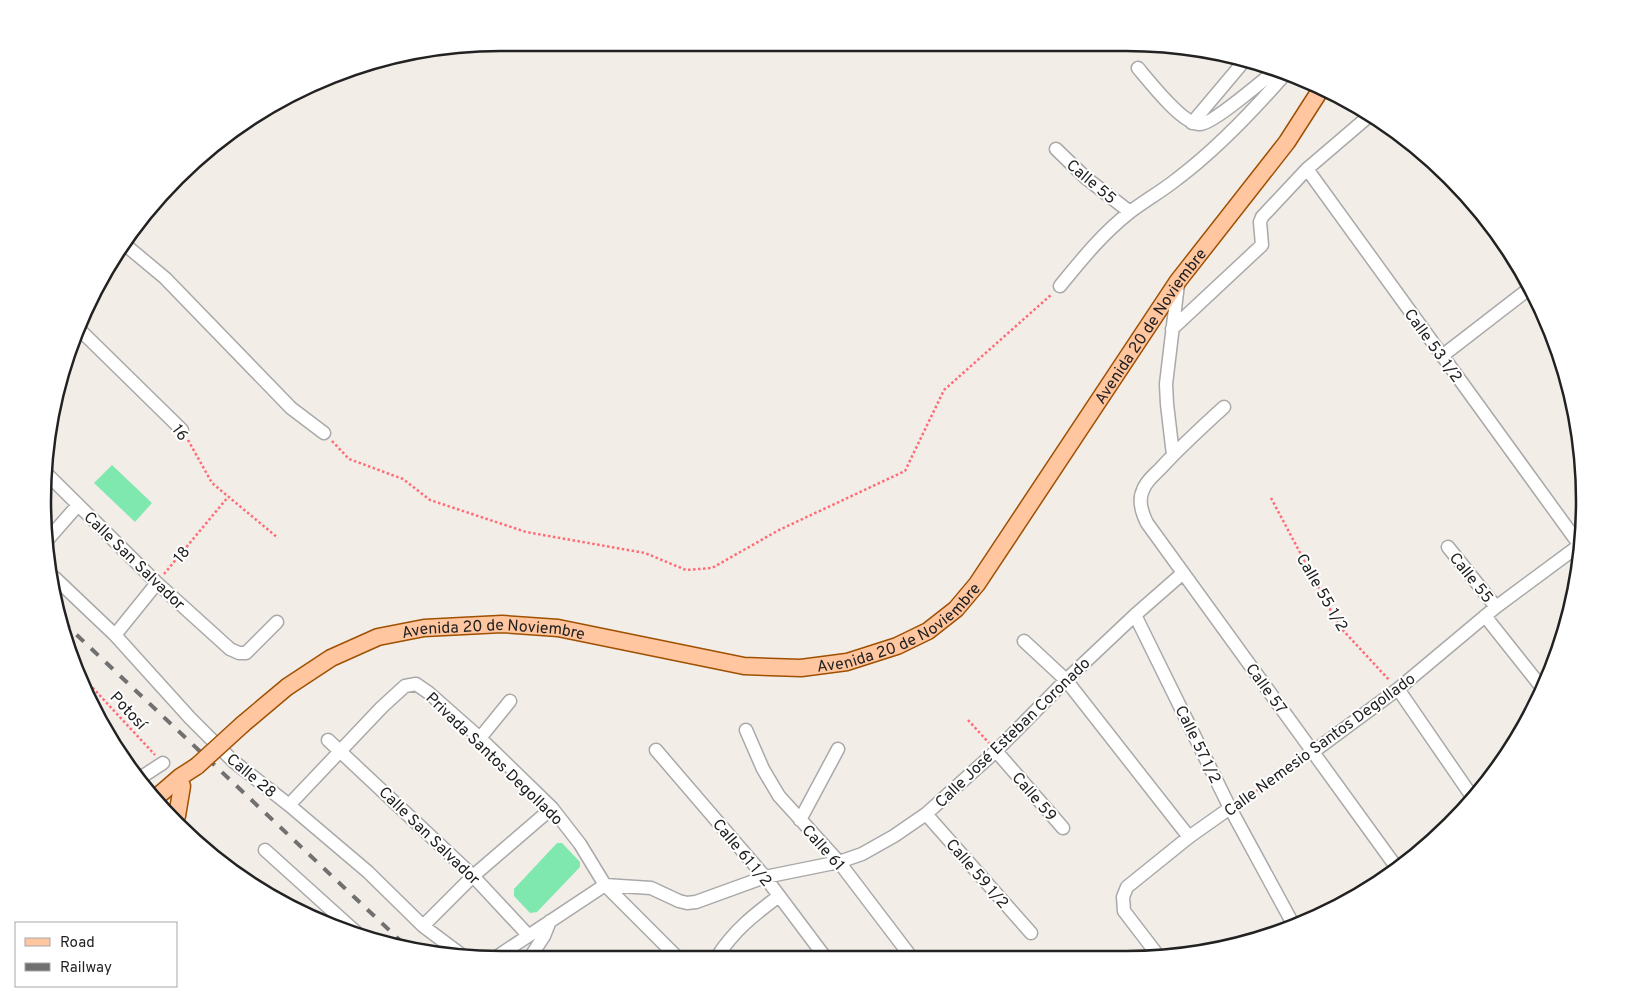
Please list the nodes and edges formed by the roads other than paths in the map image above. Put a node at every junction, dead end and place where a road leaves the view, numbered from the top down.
1 (1240, 66) dead end
2 (1138, 68) dead end
3 (1270, 75) edge
4 (1281, 79) edge
5 (1318, 94) edge
6 (1364, 120) edge
7 (1192, 123) junction
8 (1056, 149) dead end
9 (1307, 169) junction
10 (1130, 212) junction
11 (129, 248) edge
12 (1178, 281) junction
13 (1060, 286) road end
14 (1524, 293) edge
15 (1172, 329) junction
16 (84, 333) edge
17 (1442, 356) junction
18 (1224, 407) dead end
19 (182, 430) road end
20 (324, 433) road end
21 (1173, 455) junction
22 (52, 479) edge
23 (78, 505) junction
24 (52, 534) edge
25 (1574, 536) edge
26 (1448, 547) dead end
27 (1573, 551) edge
28 (1183, 573) junction
29 (59, 582) edge
30 (157, 583) junction
31 (1496, 606) junction
32 (1135, 615) junction
33 (1485, 616) junction
34 (277, 622) dead end
35 (115, 635) junction
36 (1024, 641) dead end
37 (1066, 680) junction
38 (1538, 682) edge
39 (1398, 689) junction
40 (510, 701) dead end
41 (746, 730) dead end
42 (480, 738) junction
43 (328, 740) dead end
44 (838, 749) dead end
45 (656, 750) dead end
46 (341, 751) junction
47 (996, 751) junction
48 (1313, 752) junction
49 (163, 763) road end
50 (144, 775) edge
51 (188, 775) junction
52 (153, 786) edge
53 (1469, 792) edge
54 (160, 795) edge
55 (166, 801) edge
56 (289, 805) junction
57 (552, 808) junction
58 (1230, 808) junction
59 (178, 813) edge
60 (926, 814) junction
61 (800, 820) junction
62 (1063, 828) dead end
63 (1189, 837) junction
64 (265, 850) dead end
65 (839, 862) junction
66 (1393, 863) edge
67 (474, 876) junction
68 (765, 877) junction
69 (605, 885) junction
70 (779, 896) junction
71 (1291, 920) edge
72 (550, 921) junction
73 (346, 923) edge
74 (423, 926) junction
75 (1031, 933) dead end
76 (528, 935) junction
77 (452, 948) edge
78 (1154, 950) edge
79 (505, 951) edge
80 (534, 951) edge
81 (672, 951) edge
82 (721, 951) edge
83 (820, 951) edge
84 (907, 951) edge

1 - 7 street
2 - 7 street
3 - 7 street
4 - 10 street
5 - 12 main road, Avenida 20 de Noviembre
6 - 9 street
8 - 10 street, Calle 55
9 - 15 street
9 - 17 street, Calle 53 1/2
10 - 13 street
11 - 20 street
12 - 15 street
12 - 51 main road, Avenida 20 de Noviembre, bridge
14 - 17 street
15 - 21 street
16 - 19 street, 16
17 - 25 street, Calle 53 1/2
18 - 21 street
21 - 28 street, Calle 57
22 - 23 street, Calle San Salvador
23 - 24 street
23 - 30 street, Calle San Salvador
26 - 31 street, Calle 55
27 - 31 street, Calle Nemesio Santos Degollado
28 - 32 street, Calle José Esteban Coronado
28 - 48 street, Calle 57
29 - 35 street, Calle 28
30 - 34 street, Calle San Salvador
30 - 35 street
31 - 33 street, Calle Nemesio Santos Degollado
32 - 37 street, Calle José Esteban Coronado
32 - 58 street, Calle 57 1/2
33 - 38 street, Calle 55
33 - 39 street, Calle Nemesio Santos Degollado
35 - 56 street, Calle 28
36 - 37 street
37 - 47 street, Calle José Esteban Coronado
37 - 63 street
39 - 48 street, Calle Nemesio Santos Degollado
39 - 53 street
40 - 42 street
41 - 61 street, Calle 61
42 - 46 street, Privada Santos Degollado
42 - 57 street, Privada Santos Degollado
43 - 46 street, Calle San Salvador
44 - 61 street
45 - 68 street, Calle 61 1/2
46 - 56 street
46 - 67 street, Calle San Salvador
47 - 60 street, Calle José Esteban Coronado
47 - 62 street, Calle 59
48 - 66 street, Calle 57
49 - 50 street
51 - 52 main road
51 - 54 main road
51 - 55 main road
51 - 59 main road
56 - 74 street, Calle 28
57 - 67 street
57 - 69 street, Privada Santos Degollado
58 - 63 street, Calle Nemesio Santos Degollado
58 - 71 street, Calle 57 1/2
60 - 65 street, Calle José Esteban Coronado
60 - 75 street, Calle 59 1/2
61 - 65 street, Calle 61
63 - 78 street, Calle Nemesio Santos Degollado
64 - 73 street
65 - 68 street, Calle José Esteban Coronado
65 - 84 street, Calle 61
67 - 74 street
67 - 76 street, Calle San Salvador
68 - 69 street, Calle José Esteban Coronado
68 - 70 street, Calle 61 1/2
69 - 72 street
69 - 81 street, Privada Santos Degollado
70 - 82 street
70 - 83 street, Calle 61 1/2
72 - 76 street
72 - 80 street
74 - 77 street, Calle 28
76 - 79 street

